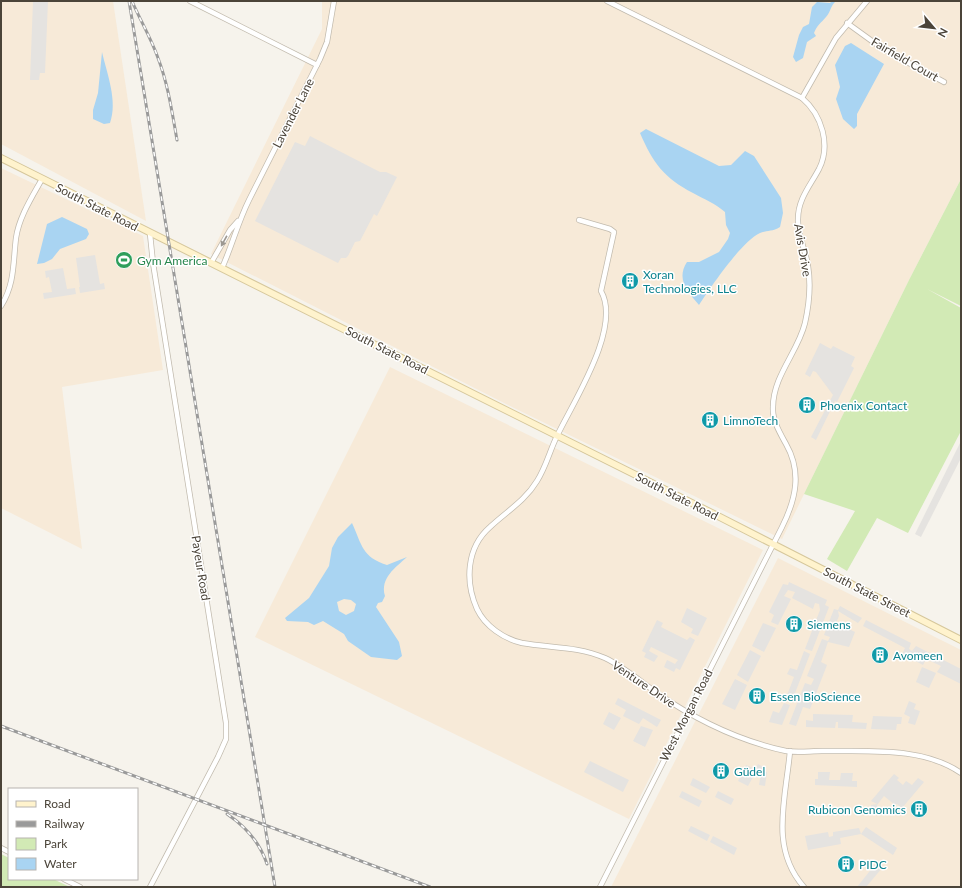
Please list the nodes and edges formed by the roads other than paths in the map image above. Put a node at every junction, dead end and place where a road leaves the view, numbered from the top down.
1 (190, 1) edge
2 (334, 1) edge
3 (607, 1) edge
4 (867, 1) edge
5 (847, 23) junction
6 (317, 65) junction
7 (944, 82) dead end
8 (802, 98) junction
9 (1, 158) edge
10 (42, 178) junction
11 (239, 220) junction
12 (579, 220) dead end
13 (150, 234) junction
14 (211, 263) junction
15 (222, 268) junction
16 (1, 306) edge
17 (557, 436) junction
18 (773, 544) junction
19 (961, 640) edge
20 (687, 713) junction
21 (790, 751) junction
22 (961, 773) edge
23 (66, 880) edge
24 (80, 887) edge
25 (150, 887) edge
26 (600, 887) edge
27 (804, 887) edge

1 - 6 street
2 - 6 street, Lavender Lane
3 - 8 street, Avis Drive
4 - 5 street
5 - 7 street, Fairfield Court
5 - 8 street
6 - 11 street, Lavender Lane
8 - 18 street, Avis Drive
9 - 10 main road, South State Road
10 - 13 main road, South State Road
10 - 16 street
11 -> 14 street, Lavender Lane
11 - 15 street, Lavender Lane
12 - 17 street, Venture Drive
13 - 14 main road, South State Road
13 - 25 street, Payeur Road
14 - 15 main road, South State Road
15 - 17 main road, South State Road
17 - 18 main road, South State Road
17 - 20 street, Venture Drive
18 - 19 main road, South State Street
18 - 20 street, West Morgan Road
20 - 21 street, Venture Drive
20 - 26 street, West Morgan Road
21 - 22 street, Venture Drive
21 - 27 street
23 - 24 street

